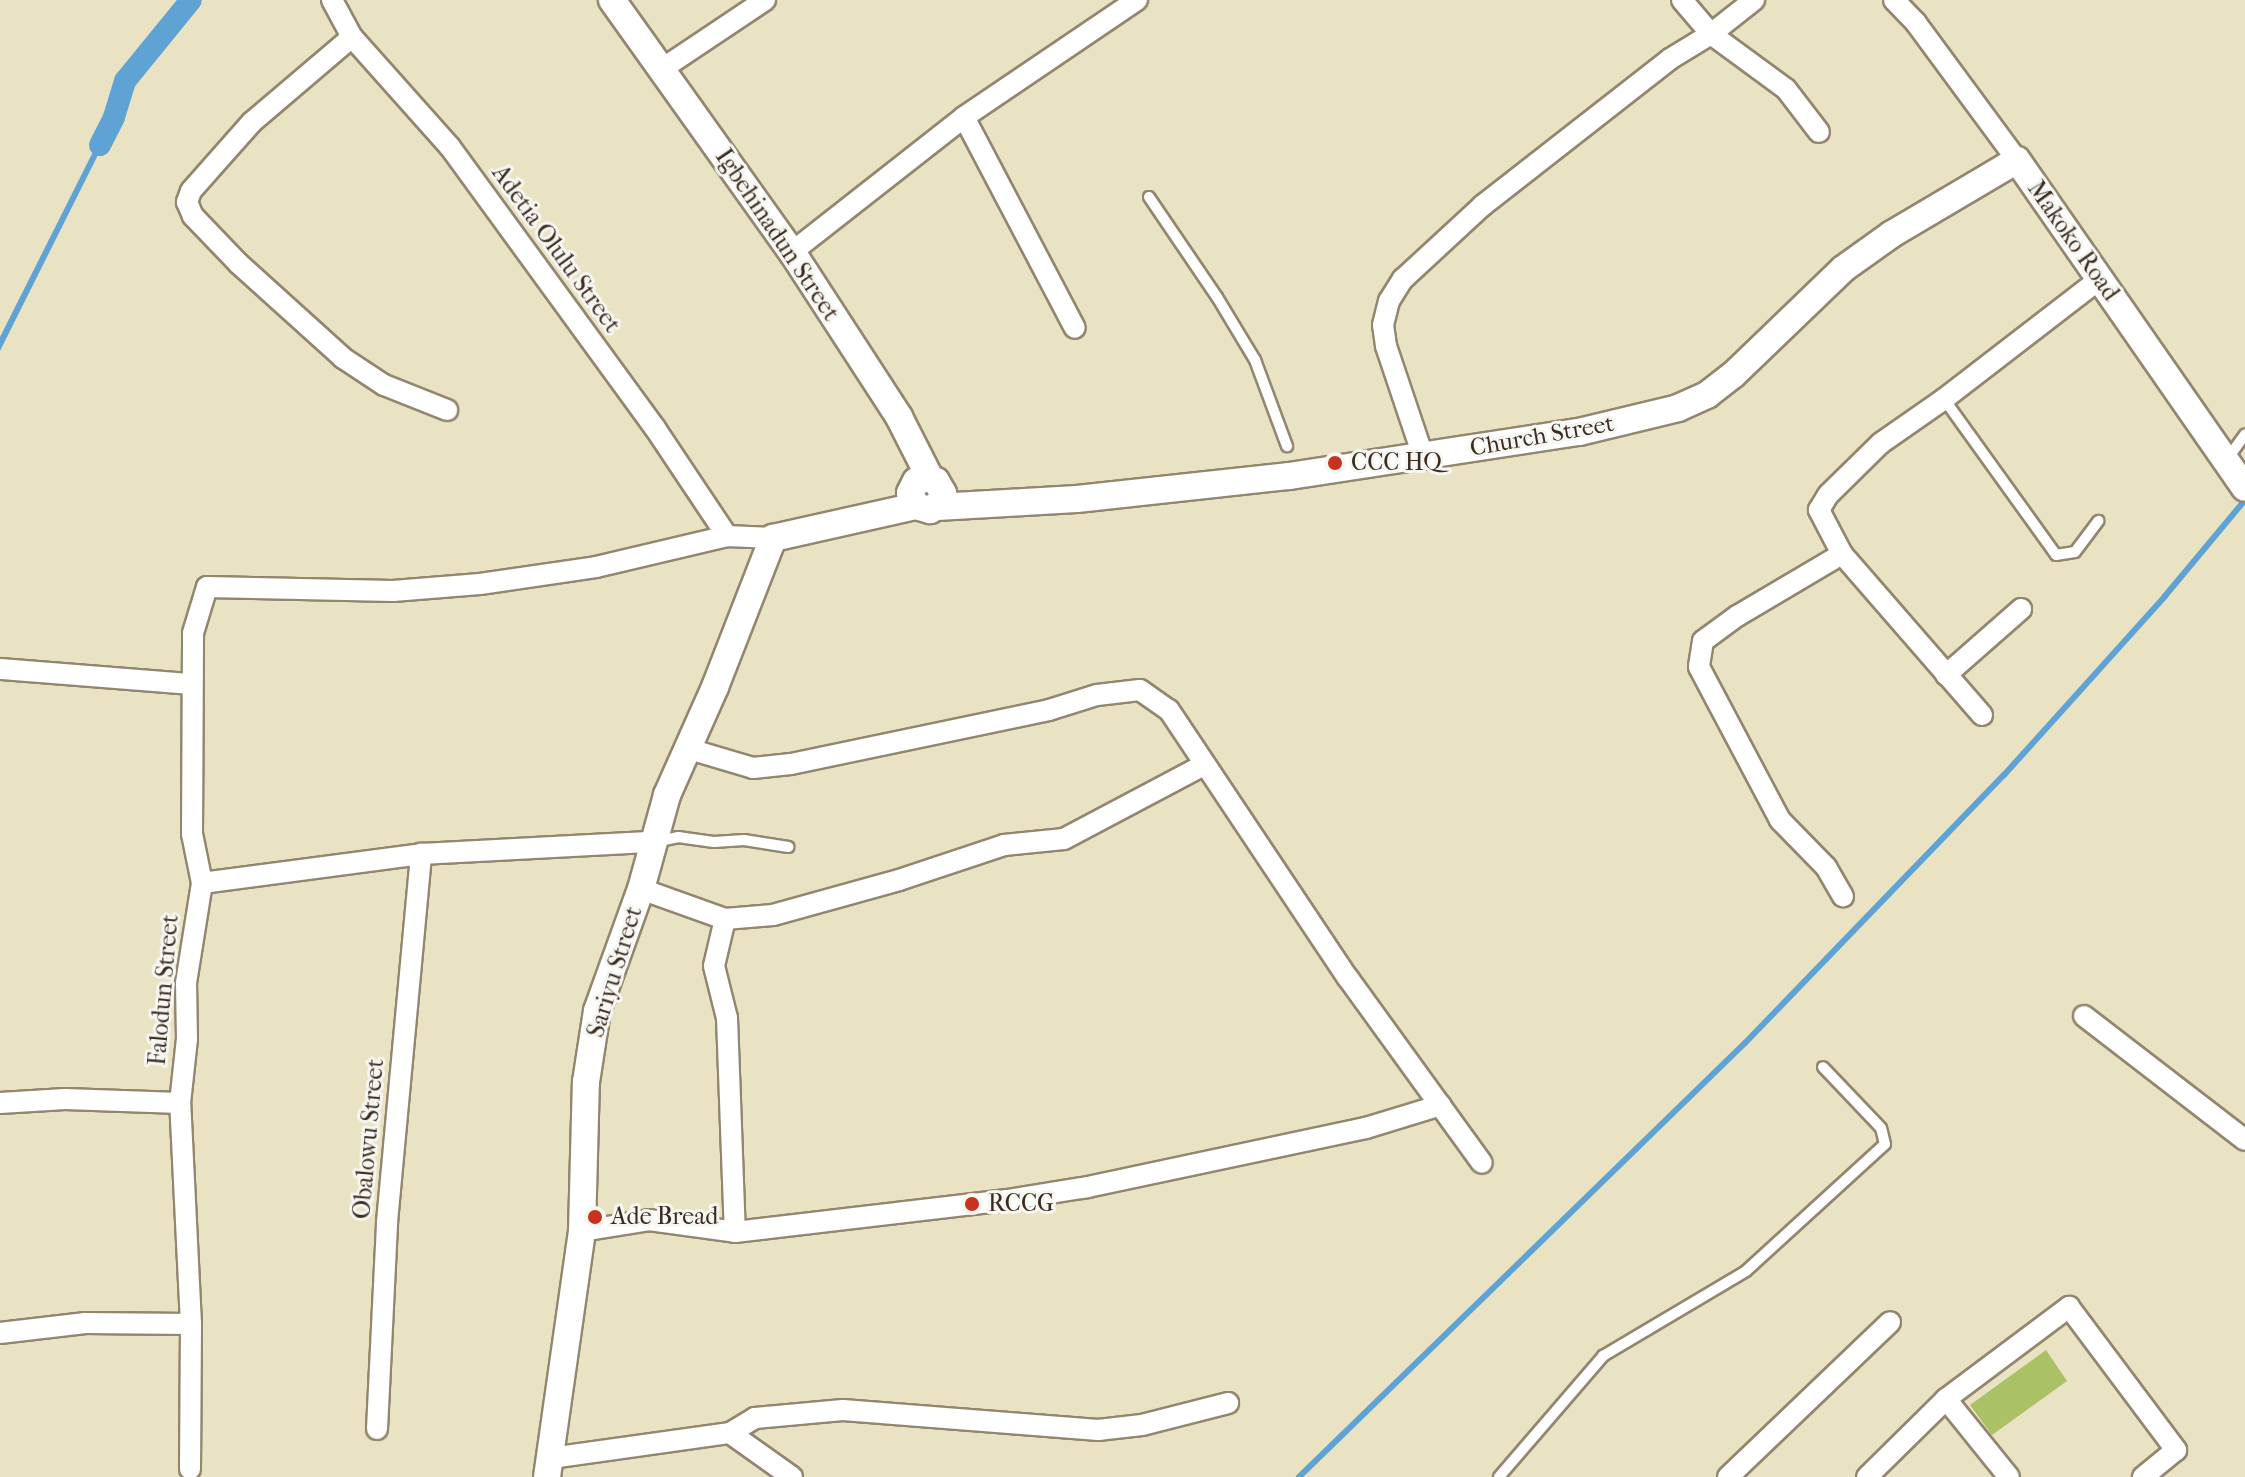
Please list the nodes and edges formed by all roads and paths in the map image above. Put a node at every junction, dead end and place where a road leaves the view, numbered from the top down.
1 (332, 0) edge
2 (612, 0) edge
3 (765, 0) edge
4 (1137, 0) edge
5 (1682, 0) edge
6 (1754, 0) edge
7 (1894, 0) edge
8 (1711, 34) junction
9 (352, 37) junction
10 (662, 69) junction
11 (964, 117) junction
12 (1819, 132) dead end
13 (2017, 160) junction
14 (1149, 197) dead end
15 (792, 252) junction
16 (2100, 279) junction
17 (1075, 328) dead end
18 (1944, 399) junction
19 (447, 410) dead end
20 (2245, 435) edge
21 (1287, 446) dead end
22 (1423, 456) junction
23 (2234, 472) edge
24 (926, 506) junction
25 (2098, 521) dead end
26 (727, 536) junction
27 (773, 538) junction
28 (1842, 554) junction
29 (2021, 609) dead end
30 (0, 669) edge
31 (1946, 675) junction
32 (191, 684) junction
33 (1982, 715) dead end
34 (689, 749) junction
35 (1204, 765) junction
36 (653, 842) junction
37 (788, 847) dead end
38 (421, 854) junction
39 (202, 883) junction
40 (641, 889) junction
41 (1843, 897) dead end
42 (725, 919) junction
43 (2084, 1016) dead end
44 (1823, 1067) dead end
45 (0, 1103) edge
46 (180, 1103) junction
47 (1441, 1105) junction
48 (2245, 1140) edge
49 (1482, 1163) dead end
50 (582, 1231) junction
51 (735, 1232) junction
52 (1890, 1322) dead end
53 (191, 1324) junction
54 (0, 1333) edge
55 (1946, 1399) junction
56 (1228, 1403) dead end
57 (377, 1429) dead end
58 (730, 1433) junction
59 (549, 1468) edge
60 (190, 1469) dead end
61 (792, 1477) edge
62 (1499, 1477) edge
63 (1728, 1477) edge
64 (1867, 1477) edge
65 (2009, 1477) edge
66 (2143, 1477) edge

1 - 9 street, Adetia Olulu Street
2 - 10 street, Igbehinadun Street
3 - 10 street
4 - 11 street
5 - 8 street
6 - 8 street
7 - 13 street, Makoko Road
8 - 12 street
8 - 22 street
9 - 19 street
9 - 26 street, Adetia Olulu Street
10 - 15 street, Igbehinadun Street
11 - 15 street
11 - 17 street
13 - 16 street, Makoko Road
13 - 22 street, Church Street
14 - 21 lane
15 - 24 street, Igbehinadun Street
16 - 18 street
16 - 23 street, Makoko Road
18 - 25 lane
18 - 28 street
20 - 23 lane
22 - 24 street, Church Street
24 - 27 street, Church Street
26 - 27 street
26 - 32 street, Falodun Street
27 - 34 street, Sariyu Street
28 - 31 street
28 - 41 street
29 - 31 street
30 - 32 street
31 - 33 street
32 - 39 street, Falodun Street
34 - 35 street
34 - 36 street, Sariyu Street
35 - 42 street
35 - 47 street
36 - 37 lane
36 - 38 street
36 - 40 street, Sariyu Street
38 - 39 street
38 - 57 street, Obalowu Street
39 - 46 street, Falodun Street
40 - 42 street
40 - 50 street, Sariyu Street
42 - 51 street
43 - 48 street
44 - 62 lane
45 - 46 street
46 - 53 street, Falodun Street
47 - 49 street
47 - 51 street
50 - 51 street
50 - 59 street, Sariyu Street
52 - 63 street
53 - 54 street
53 - 60 street, Falodun Street
55 - 64 street
55 - 65 street
55 - 66 street
56 - 58 street
58 - 59 street
58 - 61 street

